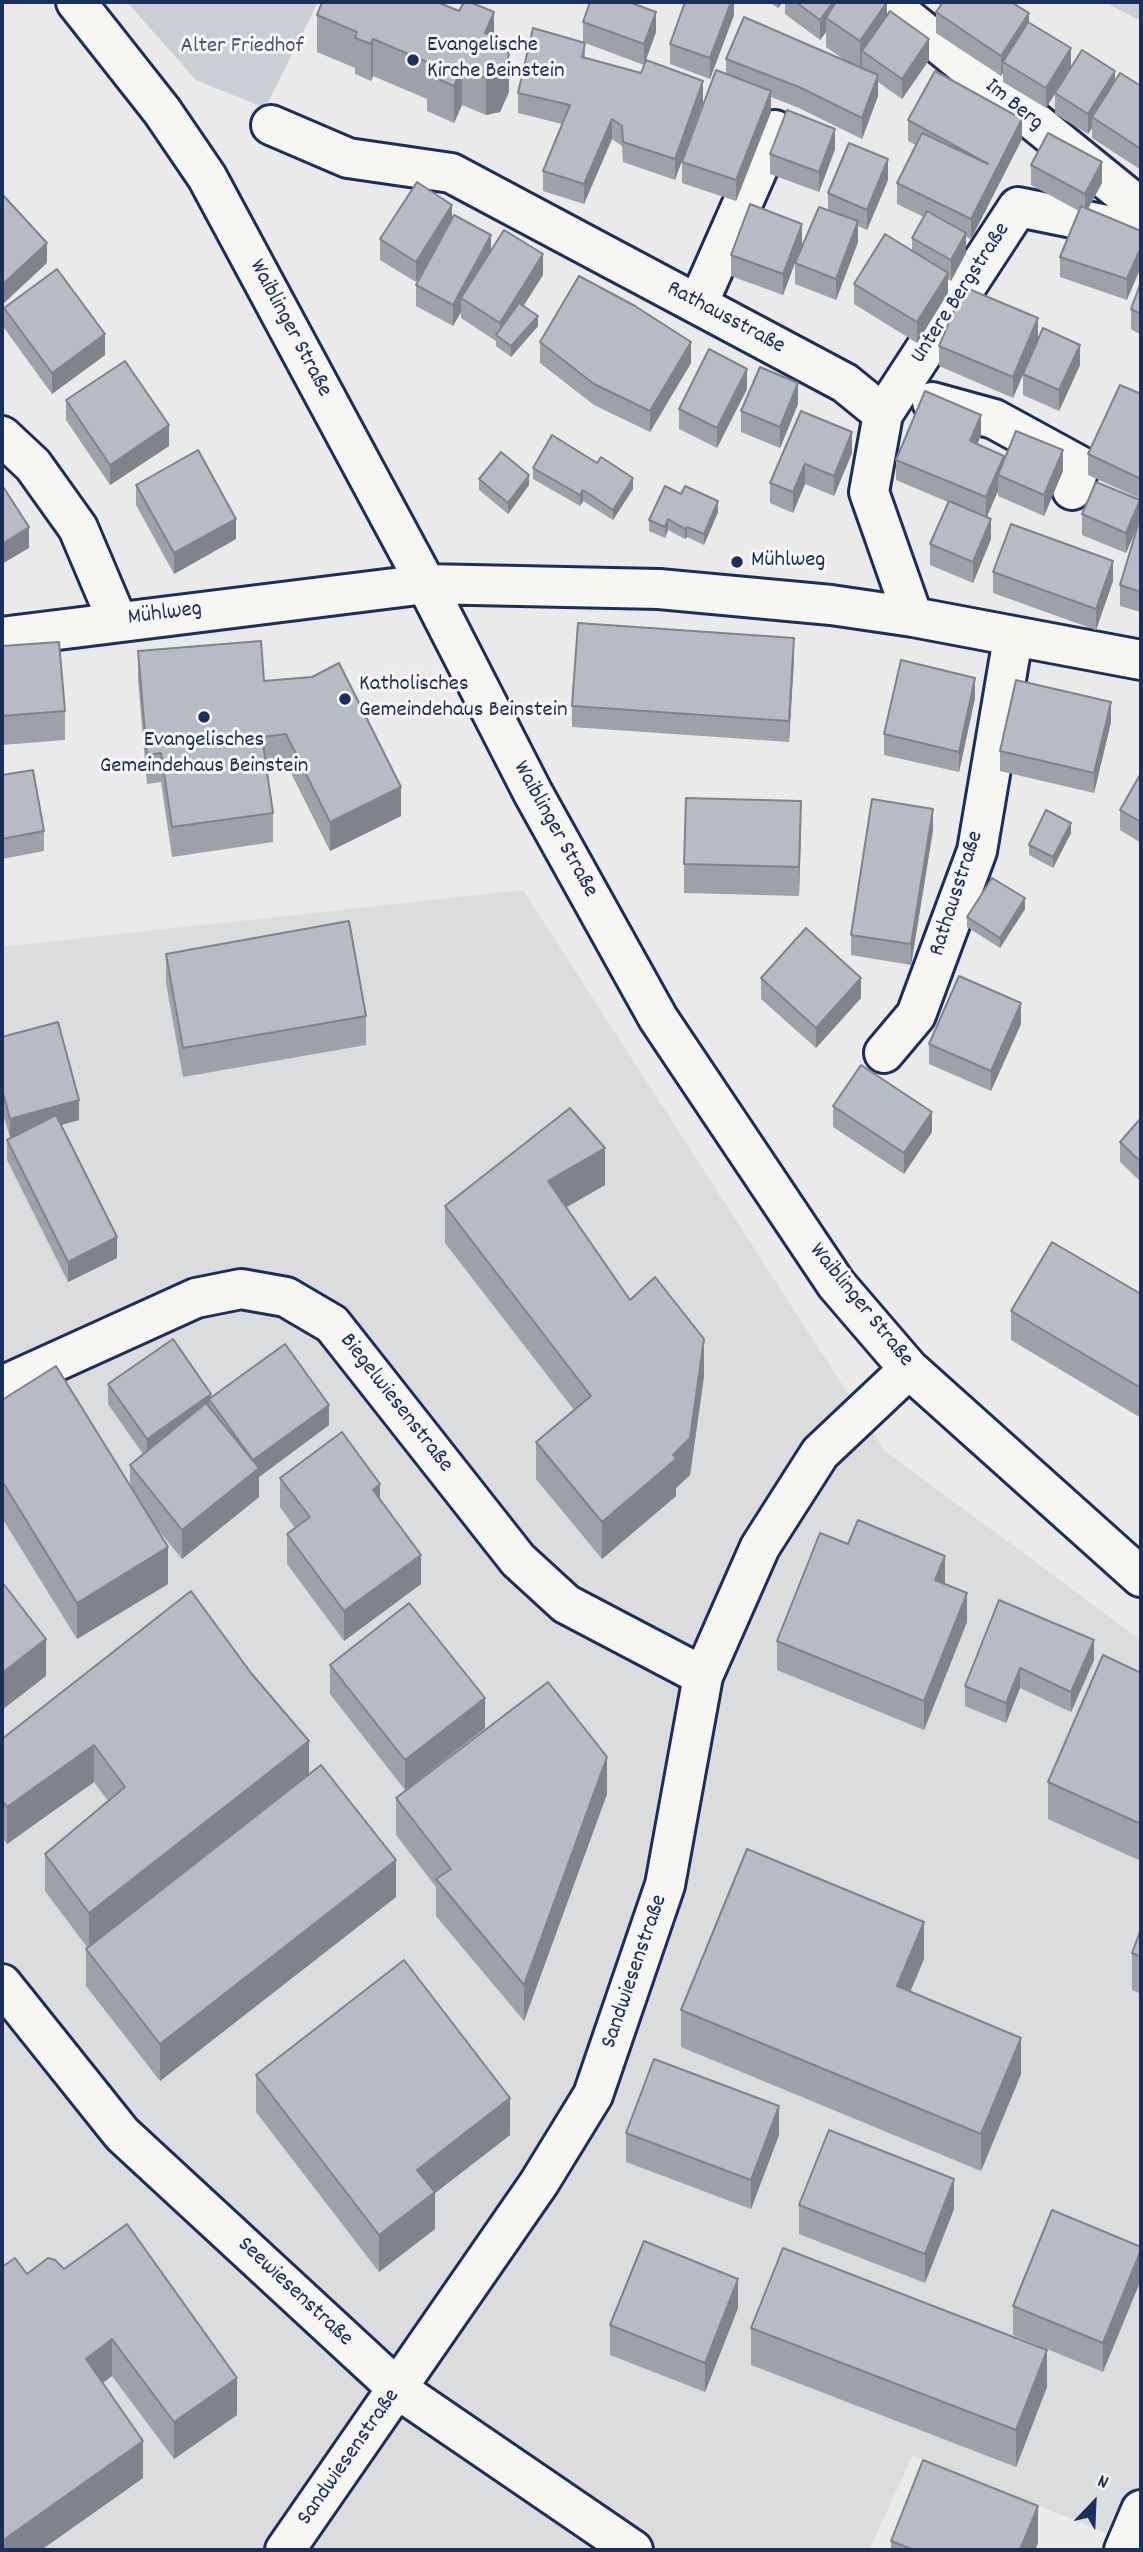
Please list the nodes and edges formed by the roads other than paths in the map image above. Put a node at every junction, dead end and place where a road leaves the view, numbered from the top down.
1 (76, 2) edge
2 (887, 2) edge
3 (271, 125) dead end
4 (775, 130) dead end
5 (1141, 208) edge
6 (1141, 232) edge
7 (698, 304) junction
8 (891, 403) junction
9 (2, 436) edge
10 (1072, 490) dead end
11 (426, 584) junction
12 (913, 617) junction
13 (117, 620) junction
14 (2, 636) edge
15 (1013, 638) junction
16 (1141, 660) edge
17 (884, 1053) dead end
18 (909, 1369) junction
19 (2, 1386) edge
20 (1141, 1577) edge
21 (703, 1676) junction
22 (2, 1984) edge
23 (399, 2390) junction
24 (1141, 2510) edge
25 (285, 2550) edge
26 (633, 2550) edge
27 (1125, 2550) edge

1 - 11 street, Waiblinger Straße
2 - 5 street, Im Berg
3 - 7 street, Rathausstraße
4 - 7 street
6 - 8 street, Untere Bergstraße
7 - 8 street, Rathausstraße
8 - 10 street, Rathausstraße
8 - 12 street
9 - 13 street
11 - 12 street, Mühlweg
11 - 13 street, Mühlweg
11 - 18 street, Waiblinger Straße
12 - 15 street
13 - 14 street, Mühlweg
15 - 16 street
15 - 17 street, Rathausstraße
18 - 20 street, Waiblinger Straße
18 - 21 street, Sandwiesenstraße
19 - 21 street, Biegelwiesenstraße
21 - 23 street, Sandwiesenstraße
22 - 23 street, Seewiesenstraße
23 - 25 street, Sandwiesenstraße
23 - 26 street, Seewiesenstraße
24 - 27 street

